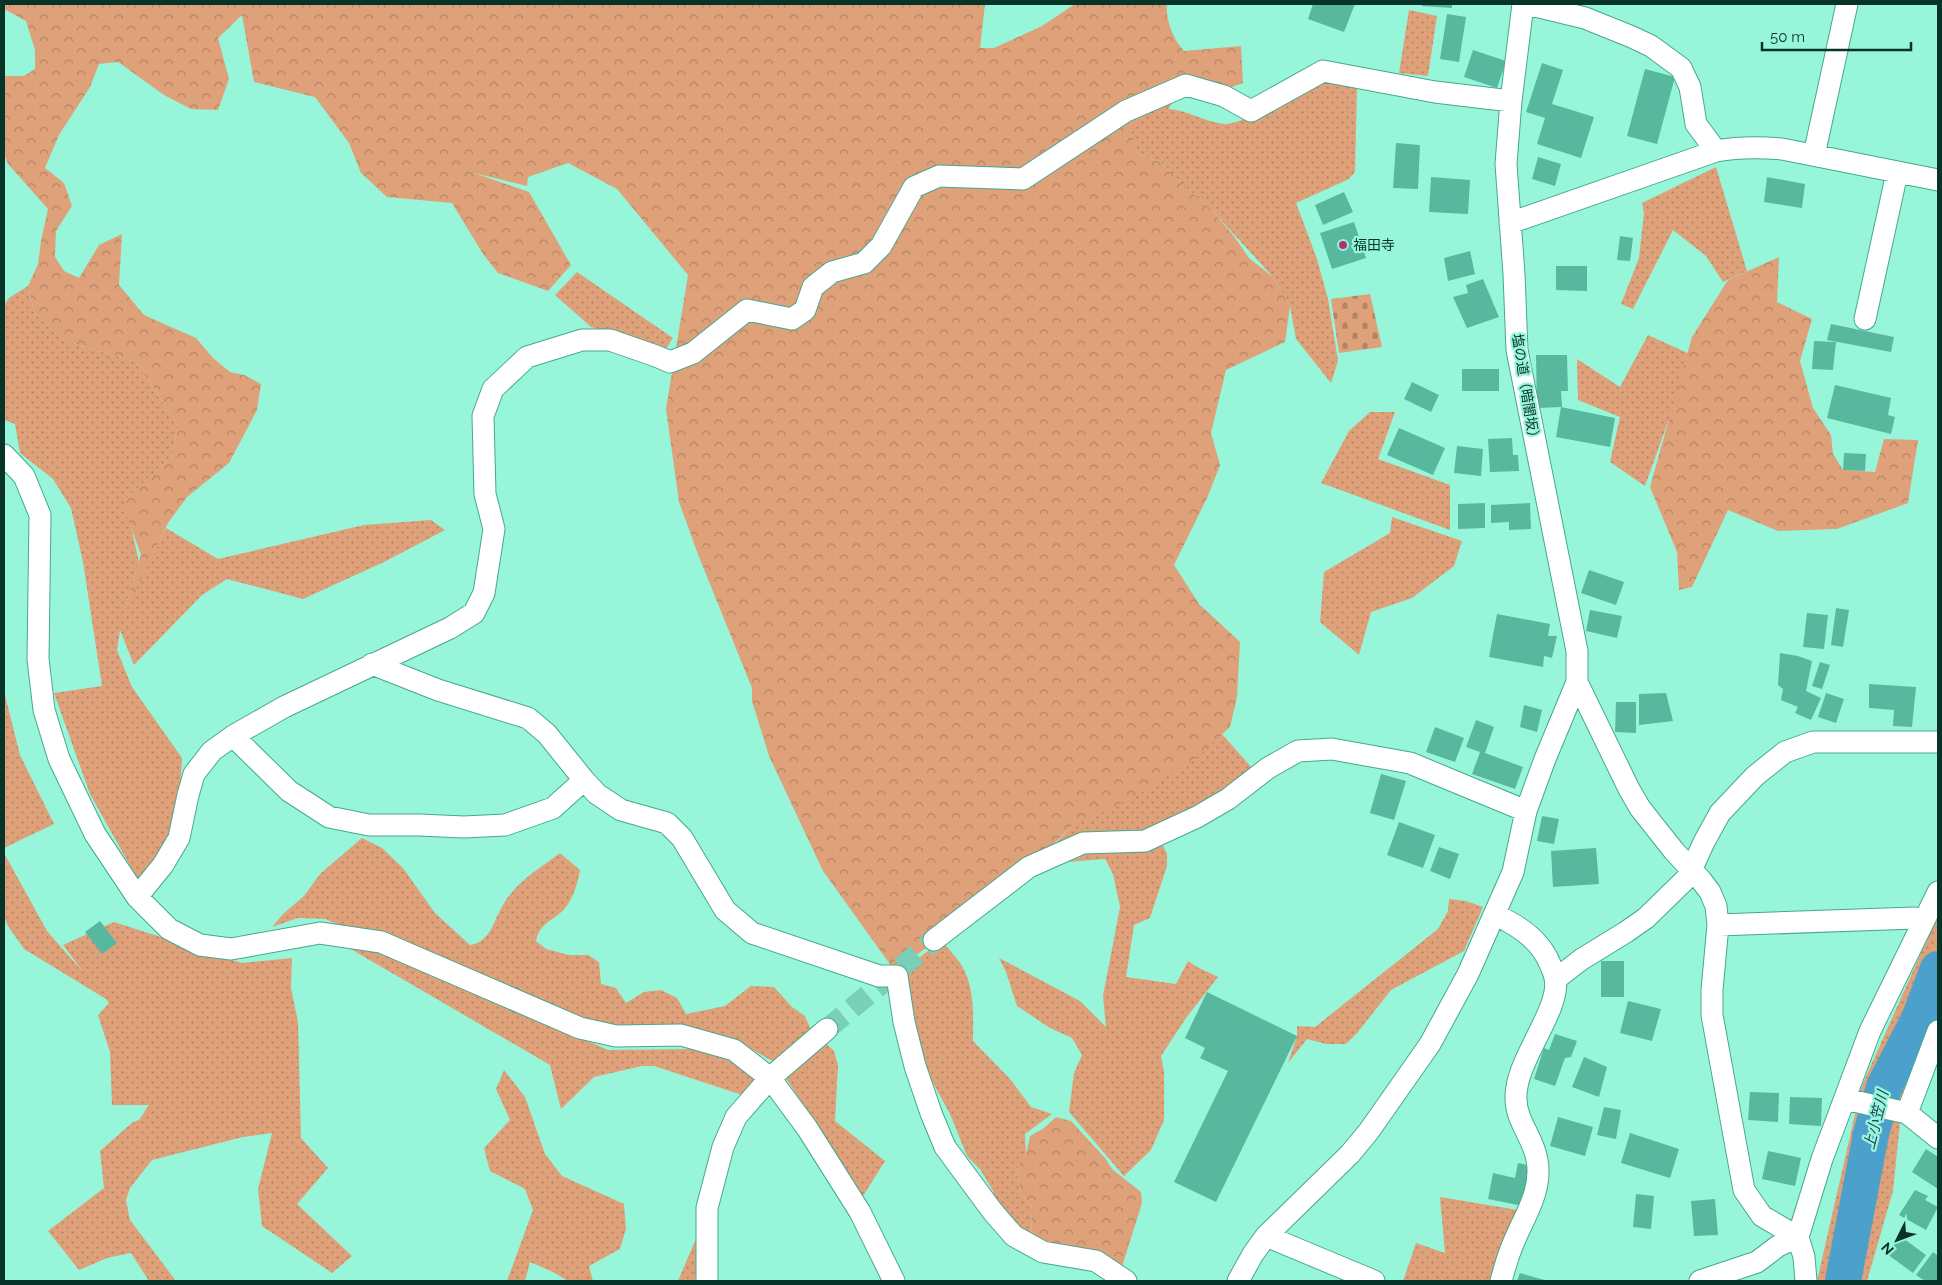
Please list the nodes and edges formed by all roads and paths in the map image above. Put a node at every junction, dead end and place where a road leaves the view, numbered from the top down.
1 (1523, 4) edge
2 (1527, 4) edge
3 (1847, 4) edge
4 (1511, 101) junction
5 (1716, 151) junction
6 (1814, 155) junction
7 (1897, 172) junction
8 (1938, 180) edge
9 (1510, 223) junction
10 (1866, 319) dead end
11 (4, 454) edge
12 (372, 664) junction
13 (1577, 682) junction
14 (234, 736) junction
15 (1938, 742) edge
16 (584, 780) junction
17 (1526, 811) junction
18 (1692, 869) junction
19 (1938, 892) edge
20 (137, 897) junction
21 (1495, 915) junction
22 (1923, 923) junction
23 (1718, 925) junction
24 (934, 940) tunnel mouth
25 (1556, 980) junction
26 (827, 1029) tunnel mouth
27 (1938, 1031) edge
28 (770, 1078) junction
29 (1848, 1100) junction
30 (1904, 1112) junction
31 (1938, 1138) edge
32 (1266, 1236) junction
33 (1798, 1237) junction
34 (707, 1281) edge
35 (894, 1281) edge
36 (1126, 1281) edge
37 (1238, 1281) edge
38 (1374, 1281) edge
39 (1501, 1281) edge
40 (1700, 1281) edge
41 (1806, 1281) edge

1 - 4 street, 塩の道（暗闇坂）
2 - 5 street
3 - 6 street
4 - 9 street, 塩の道（暗闇坂）
4 - 12 street
5 - 6 street
5 - 9 street
6 - 7 street
7 - 8 street
7 - 10 street
9 - 13 street, 塩の道（暗闇坂）
11 - 20 street
12 - 14 street
12 - 16 street
13 - 17 street
13 - 18 street
14 - 16 street
14 - 20 street
15 - 18 street
16 - 36 street
17 - 21 street
17 - 24 street
18 - 23 street
18 - 25 street
19 - 22 street
20 - 28 street
21 - 25 street
21 - 32 street
22 - 23 street
22 - 29 street
23 - 33 street
25 - 39 street
26 - 28 street
27 - 30 street
28 - 34 street
28 - 35 street
29 - 30 street
29 - 33 street
30 - 31 street
32 - 37 street
32 - 38 street
33 - 40 street
33 - 41 street

